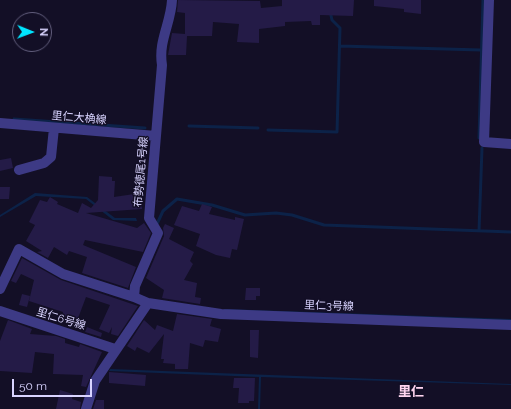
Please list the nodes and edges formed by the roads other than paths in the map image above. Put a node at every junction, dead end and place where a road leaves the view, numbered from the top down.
1 (172, 0) edge
2 (489, 0) edge
3 (0, 123) edge
4 (54, 128) junction
5 (156, 136) junction
6 (511, 144) edge
7 (19, 170) dead end
8 (0, 288) edge
9 (134, 297) junction
10 (148, 303) junction
11 (0, 311) edge
12 (511, 325) edge
13 (115, 349) junction
14 (86, 409) edge

1 - 5 street, 布勢徳尾1号線
2 - 6 street
3 - 4 street, 里仁大桷線
4 - 5 street, 里仁大桷線
4 - 7 street
5 - 9 street, 布勢徳尾1号線
8 - 9 street
9 - 10 street
10 - 12 street, 里仁3号線
10 - 13 street
11 - 13 street, 里仁6号線
13 - 14 street

